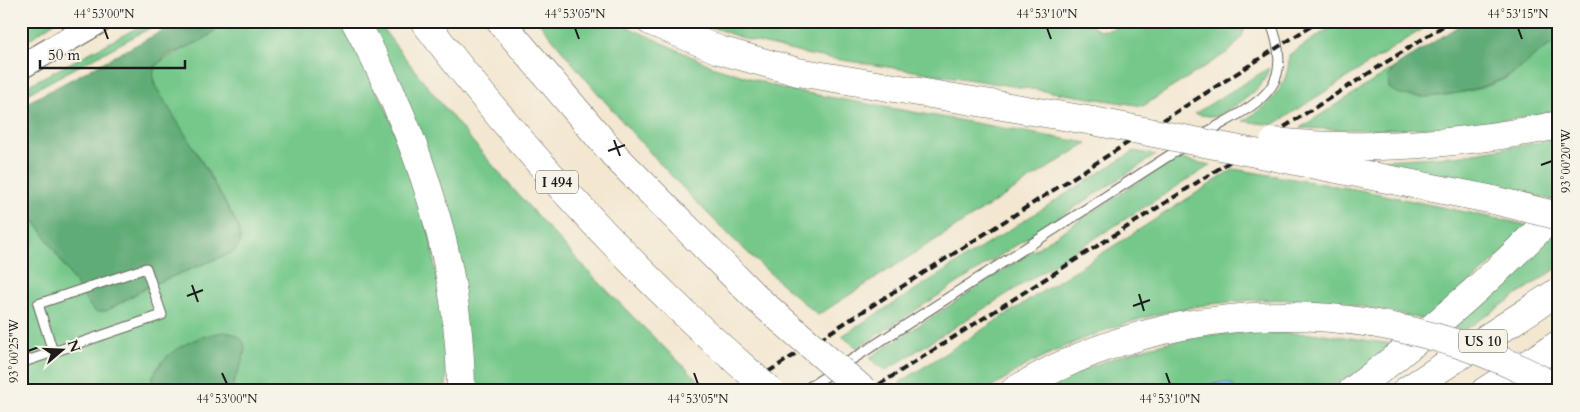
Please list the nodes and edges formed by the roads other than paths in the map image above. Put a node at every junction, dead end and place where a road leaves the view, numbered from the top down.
1 (100, 21) edge
2 (355, 21) edge
3 (424, 21) edge
4 (500, 21) edge
5 (650, 21) edge
6 (1270, 21) edge
7 (21, 67) edge
8 (1093, 122) junction
9 (1559, 125) edge
10 (1559, 209) edge
11 (1559, 216) edge
12 (1559, 291) edge
13 (703, 331) junction
14 (1559, 344) edge
15 (53, 352) junction
16 (21, 363) edge
17 (1559, 390) edge
18 (461, 391) edge
19 (759, 391) edge
20 (770, 391) edge
21 (803, 391) edge
22 (864, 391) edge
23 (1014, 391) edge
24 (1352, 391) edge
25 (1406, 391) edge
26 (1485, 391) edge

1 - 7 street
2 - 18 highway
3 - 13 highway, I 494
4 - 22 highway, bridge
5 - 8 highway
6 - 21 lane
8 - 9 highway, bridge
8 - 11 highway, bridge
10 - 24 highway
12 - 25 highway, US 10
13 - 19 highway, bridge
13 - 20 highway, I 494, bridge
14 - 26 highway, US 10
15 - 15 lane
15 - 16 lane
17 - 23 highway, bridge

